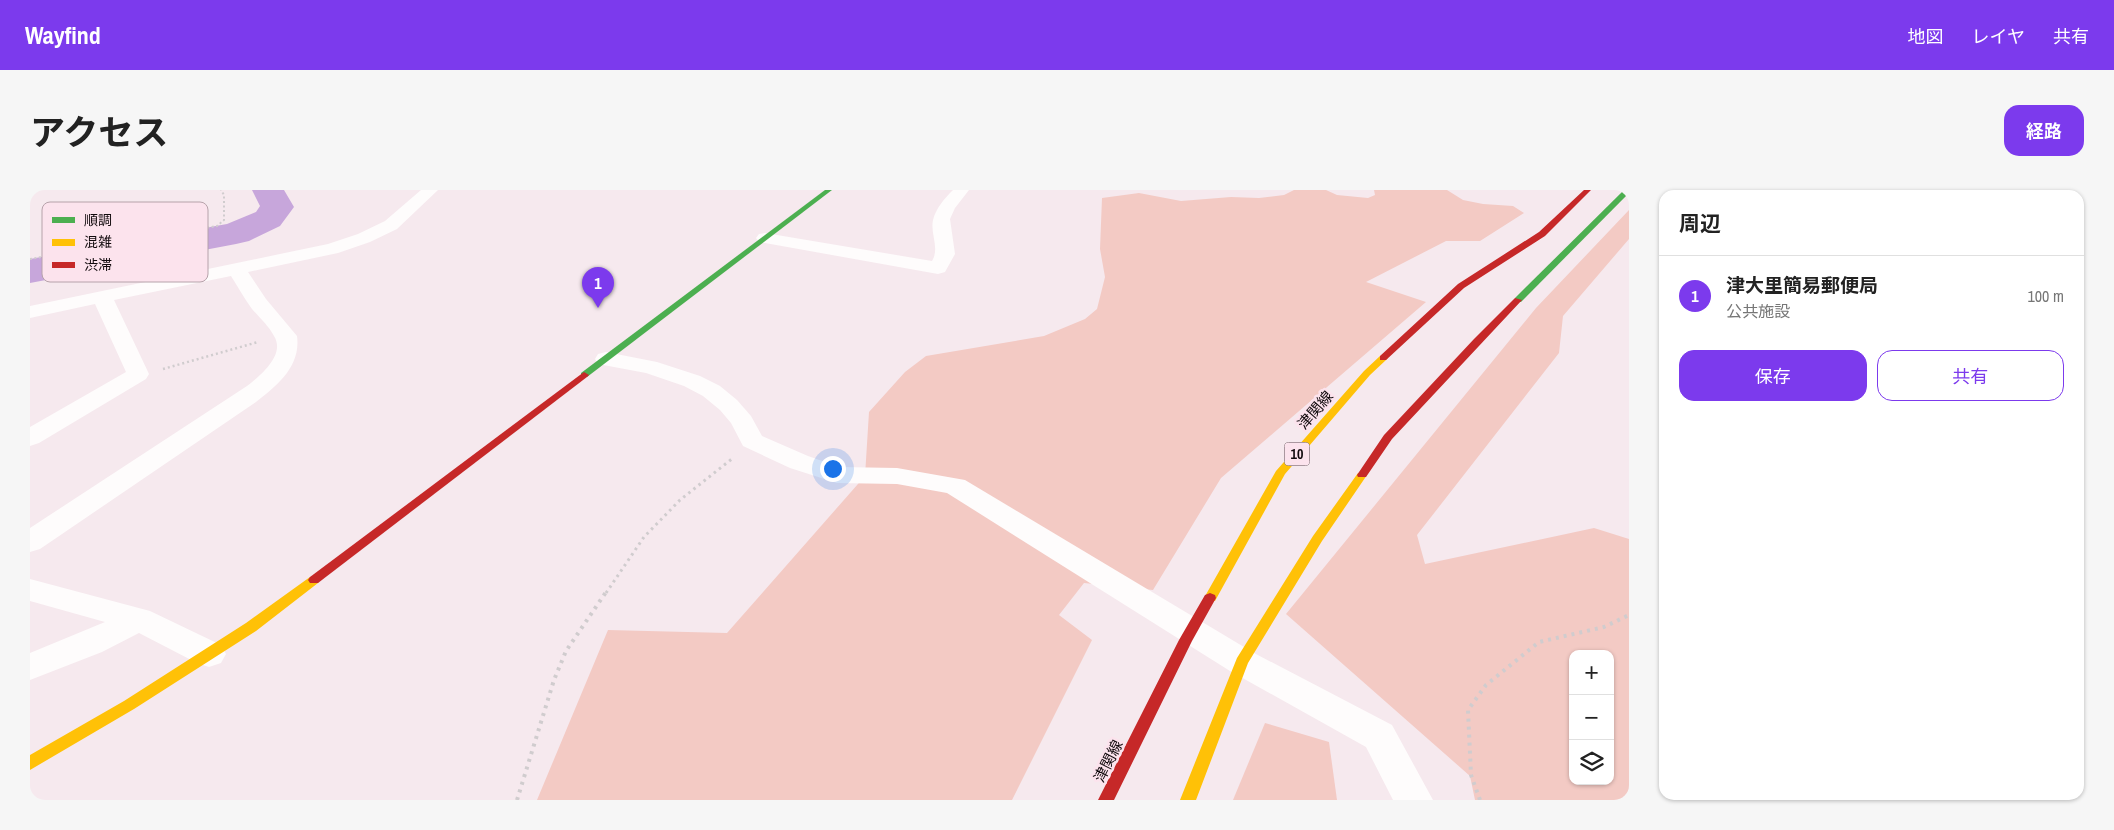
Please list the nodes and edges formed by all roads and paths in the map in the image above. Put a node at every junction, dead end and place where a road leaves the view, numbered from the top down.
1 (221, 190) edge
2 (430, 190) edge
3 (829, 190) edge
4 (961, 190) edge
5 (1588, 190) edge
6 (1628, 190) edge
7 (208, 228) edge
8 (765, 238) junction
9 (236, 269) junction
10 (208, 275) edge
11 (174, 282) edge
12 (102, 297) junction
13 (30, 312) edge
14 (285, 334) junction
15 (606, 359) junction
16 (138, 374) junction
17 (30, 438) edge
18 (752, 442) junction
19 (30, 542) edge
20 (30, 590) edge
21 (1629, 615) edge
22 (139, 619) junction
23 (1191, 631) junction
24 (209, 654) junction
25 (1242, 662) junction
26 (30, 666) edge
27 (30, 764) edge
28 (517, 800) edge
29 (1106, 800) edge
30 (1188, 800) edge
31 (1414, 800) edge
32 (1480, 800) edge

1 - 7 path
2 - 9 street
3 - 8 main road
4 - 8 street
5 - 23 main road, 津関線 / 10
6 - 25 main road
8 - 15 main road
9 - 10 street
9 - 14 street
11 - 12 street
12 - 13 street
12 - 16 street
14 - 16 path
14 - 19 street
15 - 18 street
15 - 24 main road
16 - 17 street
18 - 23 street
18 - 28 path
20 - 22 street
21 - 32 path
22 - 24 street
22 - 26 street
23 - 25 street
23 - 29 main road, 津関線 / 10
24 - 27 main road
25 - 30 main road
25 - 31 street

